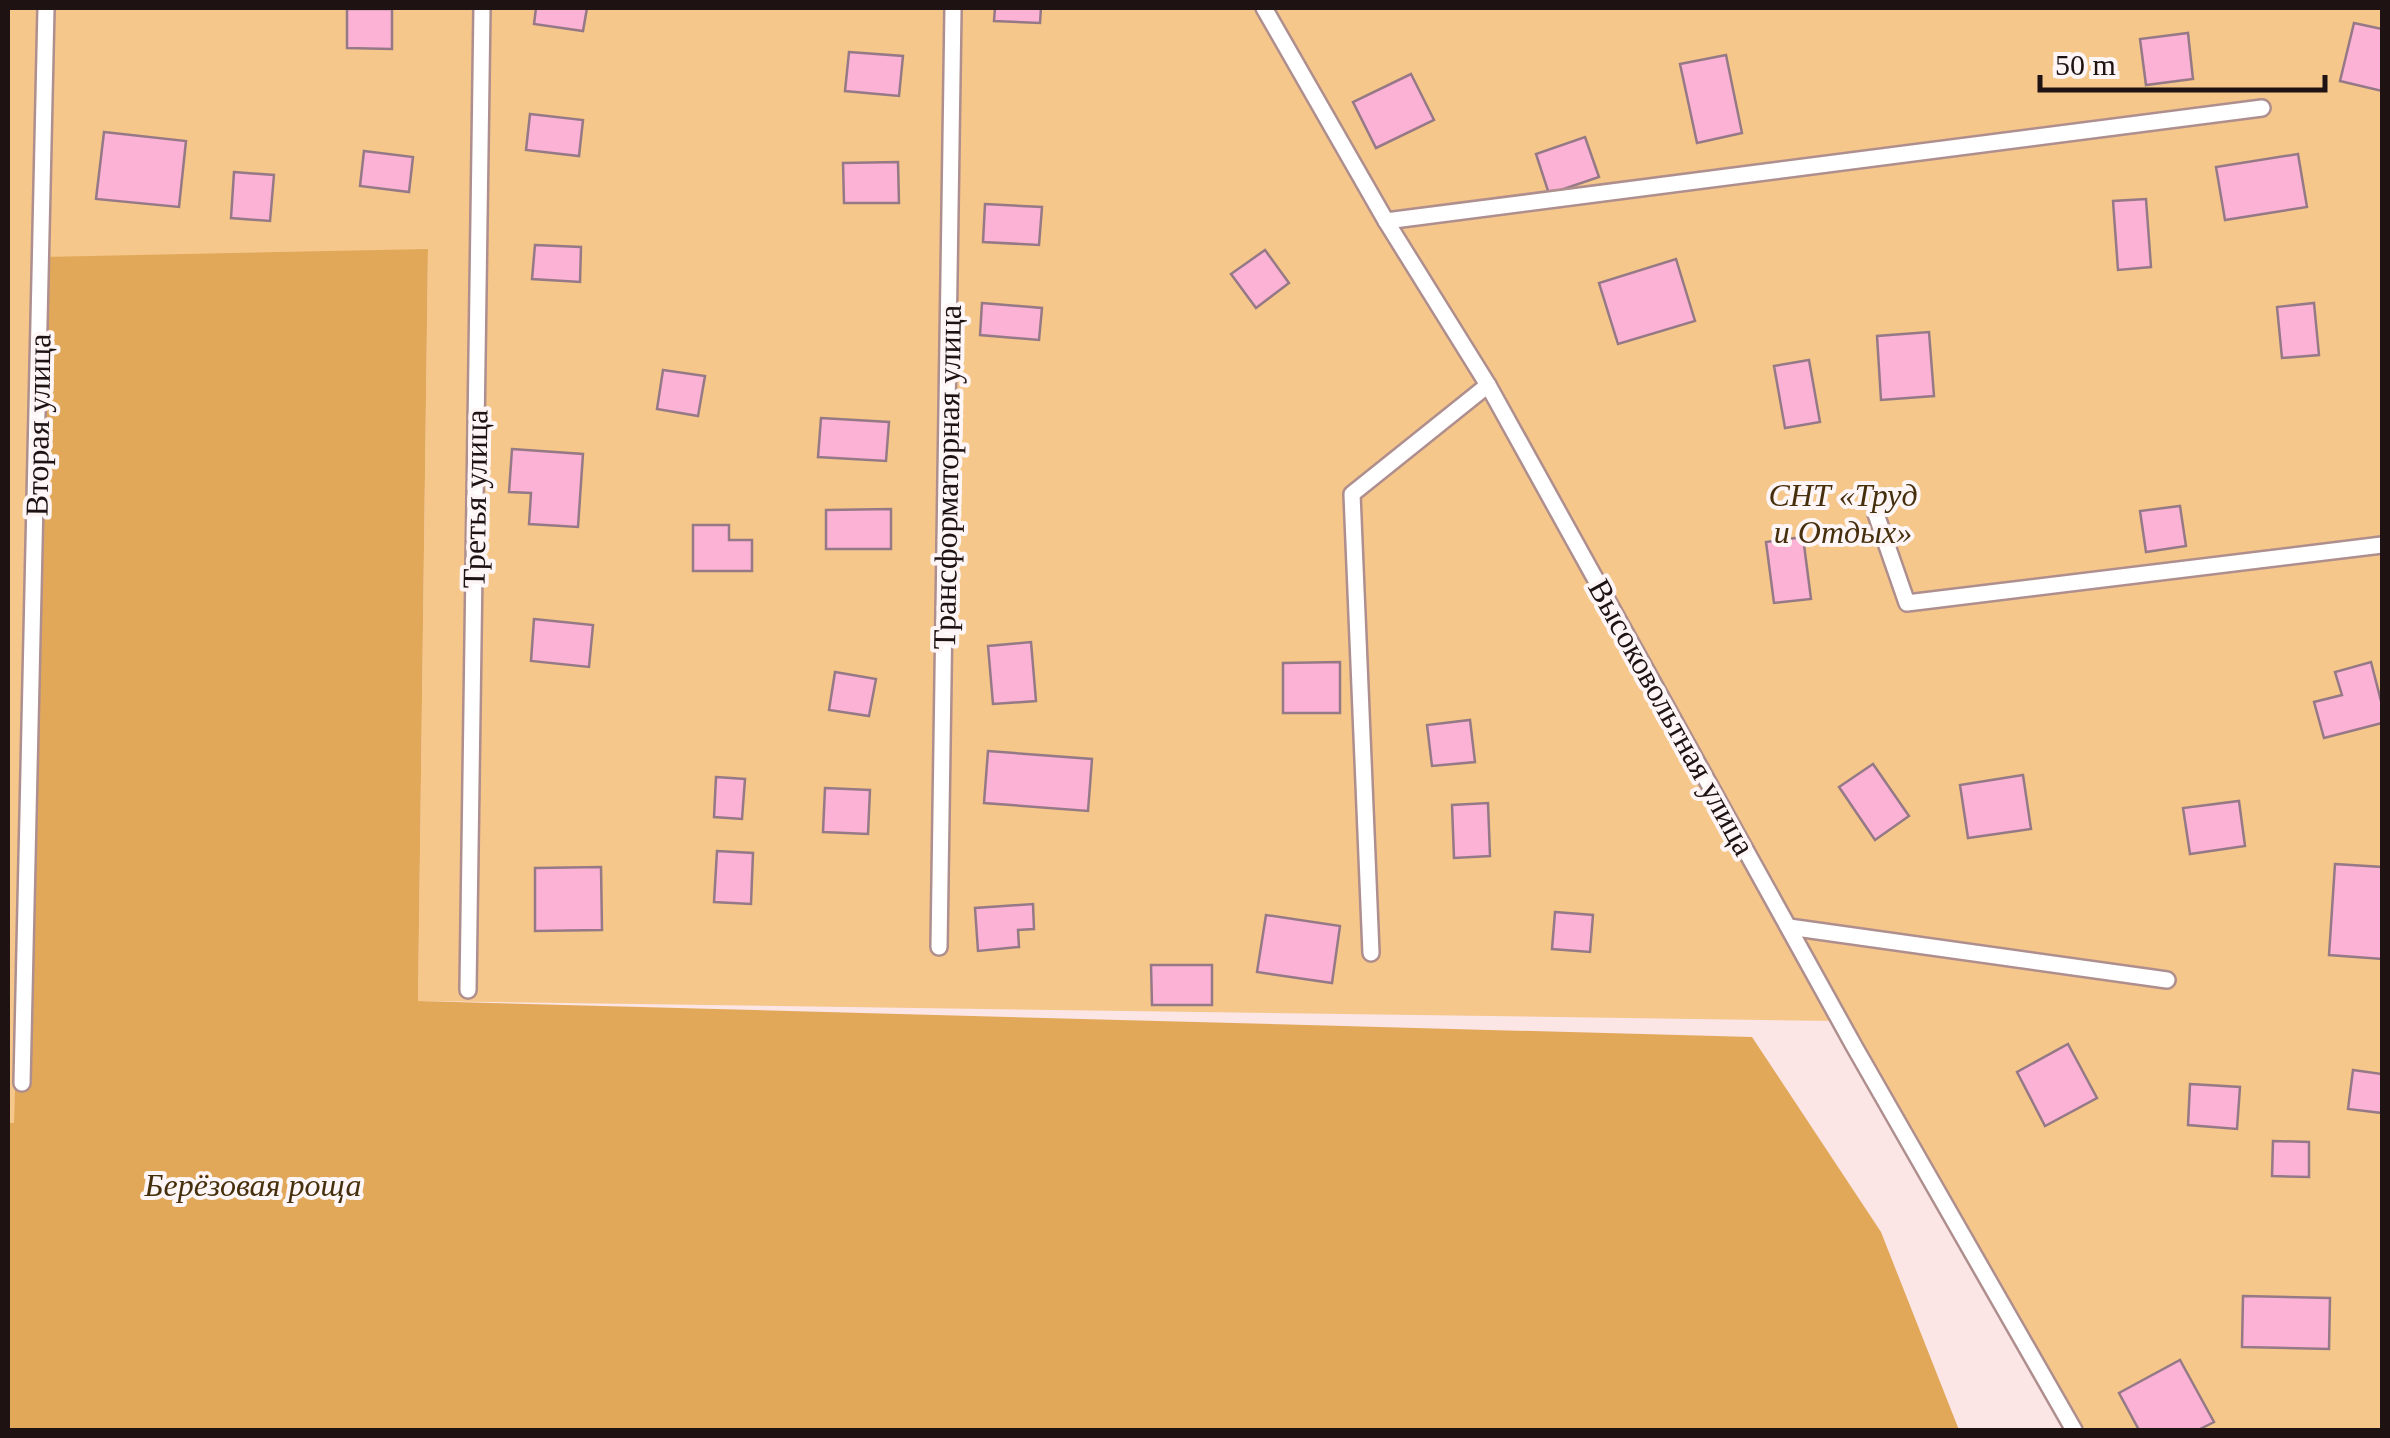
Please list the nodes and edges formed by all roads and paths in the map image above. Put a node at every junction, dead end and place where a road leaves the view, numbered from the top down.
1 (46, 8) edge
2 (482, 8) edge
3 (953, 8) edge
4 (1264, 8) edge
5 (2262, 108) dead end
6 (1386, 221) junction
7 (1488, 386) junction
8 (1876, 514) dead end
9 (2382, 544) edge
10 (1788, 927) junction
11 (940, 947) dead end
12 (1371, 953) dead end
13 (2166, 980) dead end
14 (468, 990) dead end
15 (22, 1083) dead end
16 (2074, 1430) edge

1 - 15 lane, Вторая улица
2 - 14 lane, Третья улица
3 - 11 lane, Трансформаторная улица
4 - 6 lane, Высоковольтная улица
5 - 6 lane
6 - 7 lane, Высоковольтная улица
7 - 10 lane, Высоковольтная улица
7 - 12 lane
8 - 9 lane
10 - 13 lane
10 - 16 lane, Высоковольтная улица

